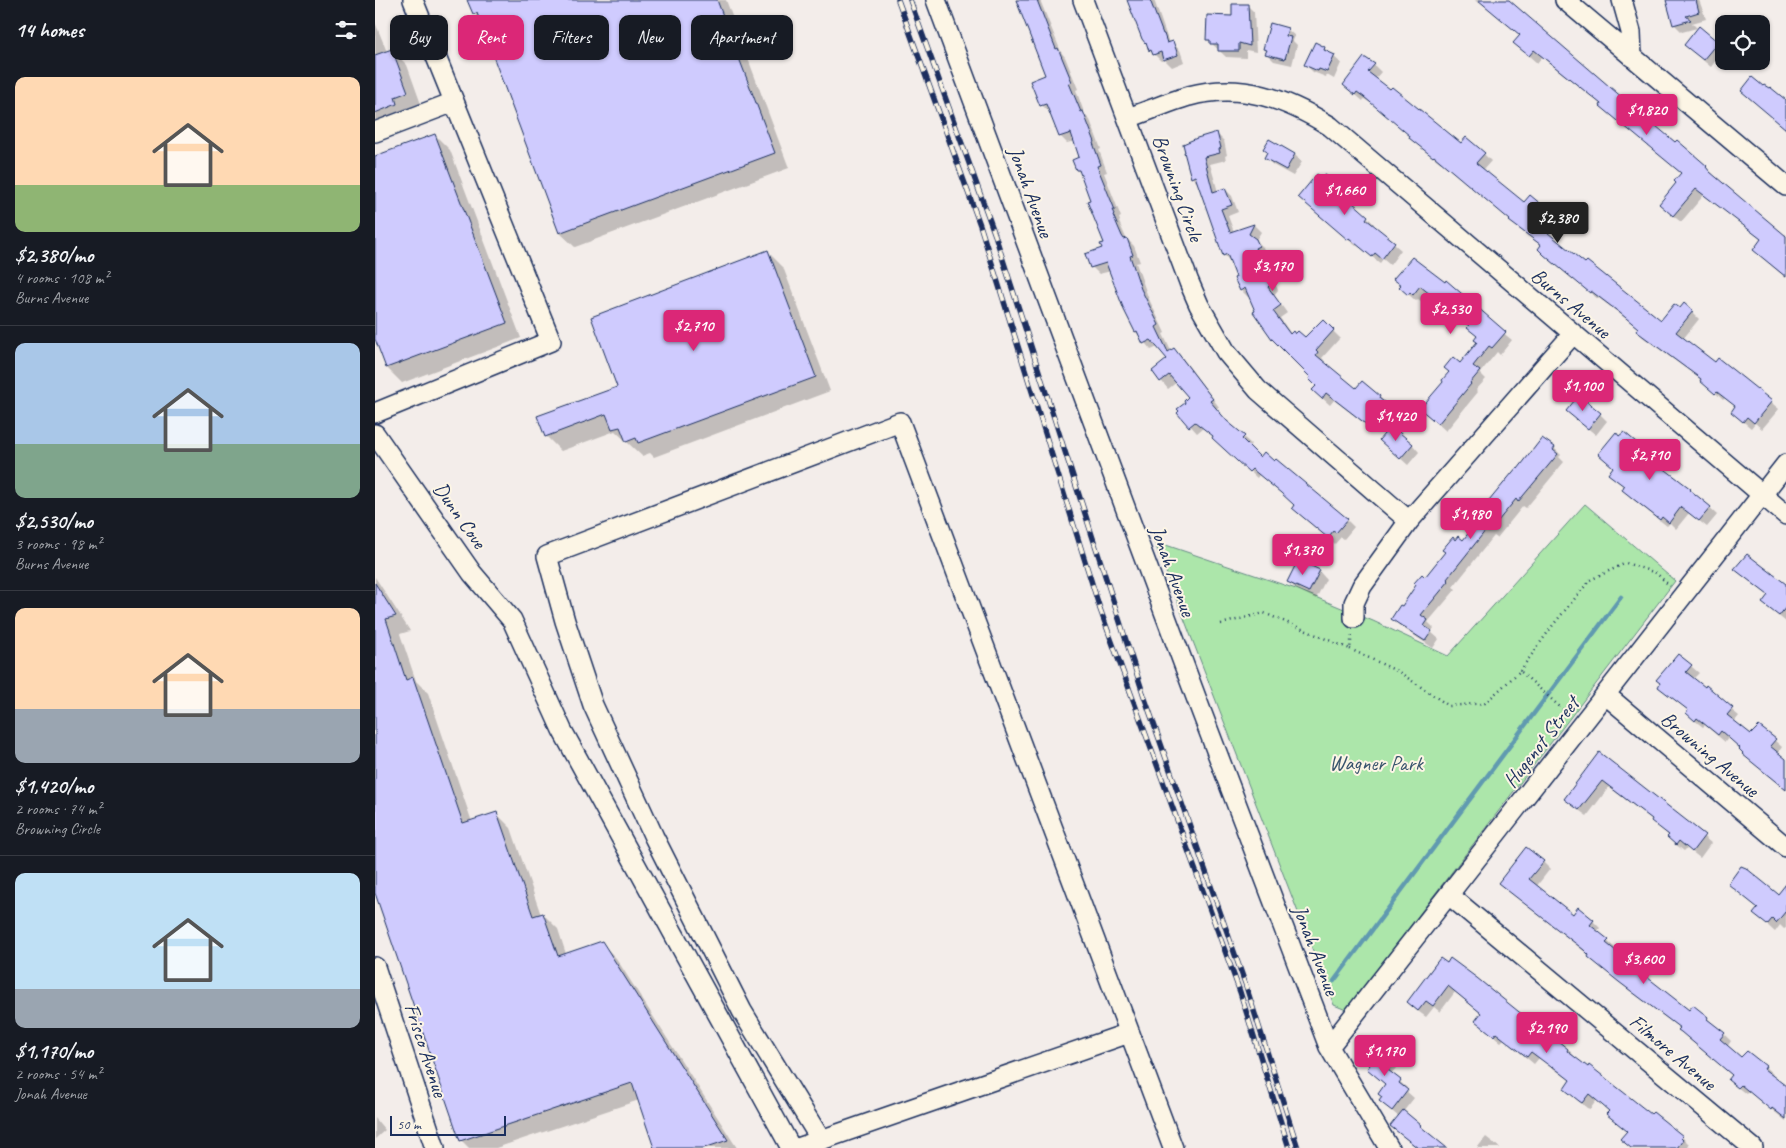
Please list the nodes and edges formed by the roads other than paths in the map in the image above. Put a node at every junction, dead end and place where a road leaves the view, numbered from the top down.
1 (413, 0) edge
2 (936, 0) edge
3 (1083, 0) edge
4 (1565, 0) edge
5 (1622, 0) edge
6 (1632, 57) junction
7 (454, 102) junction
8 (1128, 118) junction
9 (375, 132) edge
10 (1786, 186) edge
11 (1573, 334) junction
12 (375, 413) edge
13 (375, 434) edge
14 (1786, 464) edge
15 (1761, 494) junction
16 (1786, 515) edge
17 (1409, 521) junction
18 (1354, 618) road end
19 (1606, 695) junction
20 (1786, 847) edge
21 (1449, 895) junction
22 (375, 967) edge
23 (1129, 1033) junction
24 (1329, 1047) junction
25 (821, 1140) junction
26 (435, 1148) edge
27 (791, 1148) edge
28 (798, 1148) edge
29 (1173, 1148) edge
30 (1389, 1148) edge
31 (1753, 1148) edge

1 - 7 street
2 - 24 street, Jonah Avenue
3 - 8 street, Browning Circle
4 - 6 street
5 - 6 street
6 - 10 street
7 - 9 street
7 - 12 street
8 - 11 street, Burns Avenue
8 - 17 street, Browning Circle
11 - 15 street, Burns Avenue
11 - 17 street
13 - 27 street, Dunn Cove
14 - 15 street, Hugenot Street
15 - 16 street, Burns Avenue
15 - 19 street, Hugenot Street
17 - 18 street
19 - 20 street, Browning Avenue
19 - 21 street, Hugenot Street
21 - 24 street, Hugenot Street
21 - 31 street, Filmore Avenue
22 - 26 street, Frisco Avenue
23 - 25 street
23 - 25 street
23 - 29 street
24 - 30 street, Jonah Avenue
25 - 28 street

